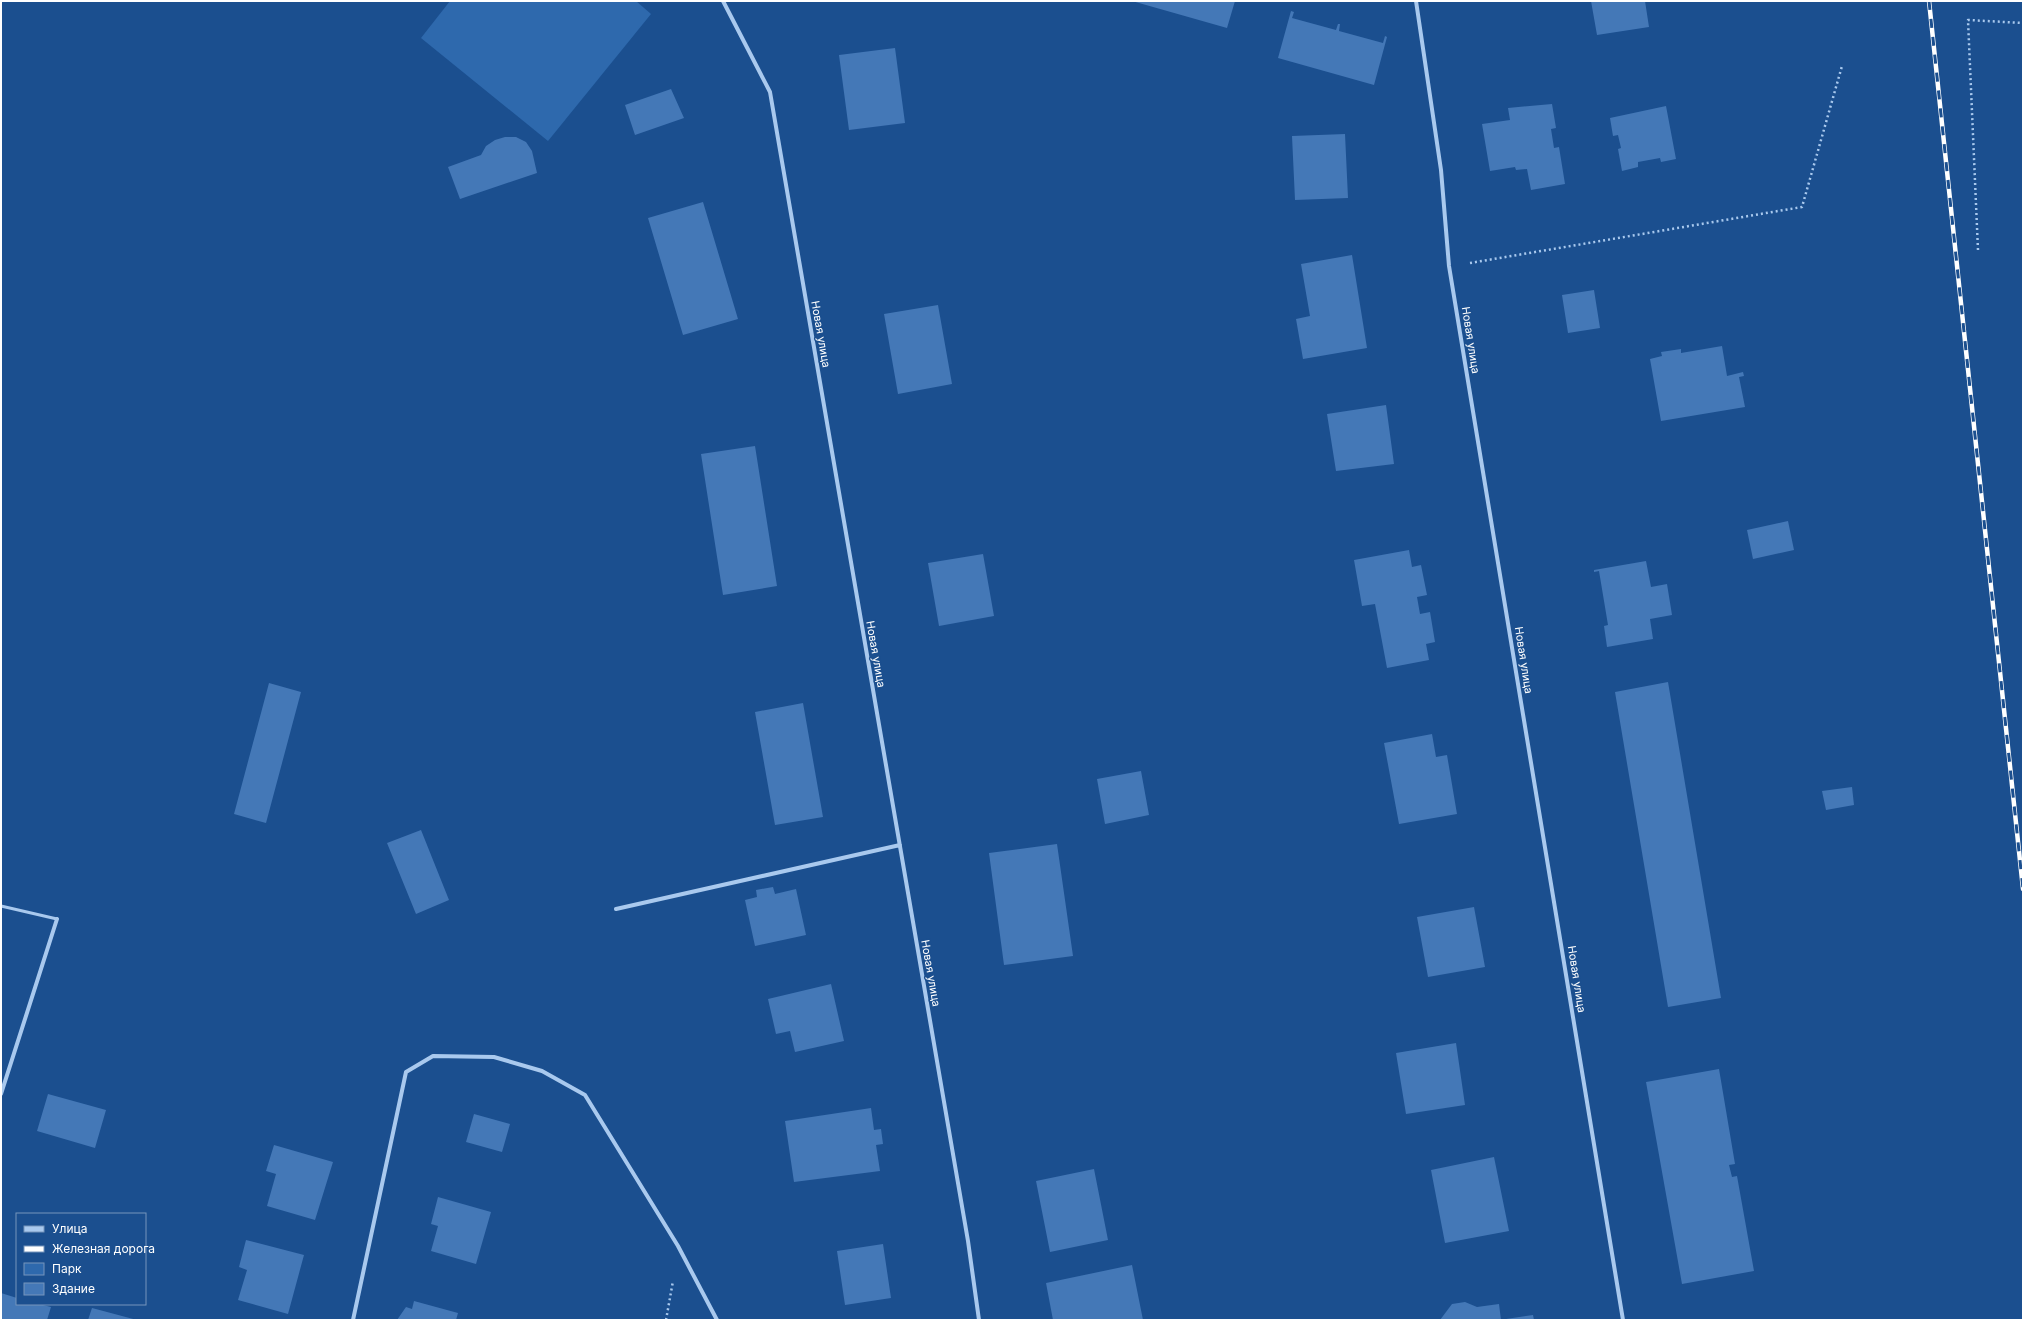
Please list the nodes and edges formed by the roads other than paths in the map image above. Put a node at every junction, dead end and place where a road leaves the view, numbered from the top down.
1 (723, 1) edge
2 (1416, 1) edge
3 (900, 845) junction
4 (1, 906) edge
5 (616, 909) dead end
6 (57, 919) joint
7 (1, 1094) edge
8 (354, 1320) edge
9 (717, 1320) edge
10 (979, 1320) edge
11 (1623, 1320) edge

1 - 3 street, Новая улица
2 - 11 street, Новая улица
3 - 5 street
3 - 10 street, Новая улица
4 - 6 lane
6 - 7 street
8 - 9 street

